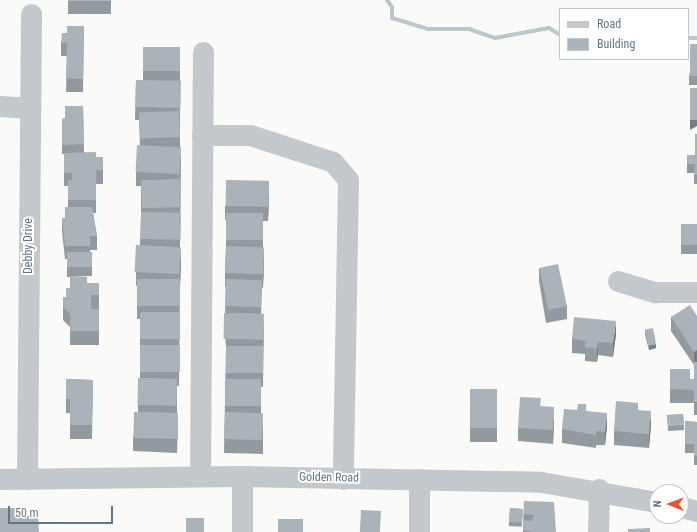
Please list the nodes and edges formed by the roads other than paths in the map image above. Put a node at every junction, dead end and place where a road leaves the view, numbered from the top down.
1 (31, 14) dead end
2 (202, 52) dead end
3 (0, 106) edge
4 (30, 108) junction
5 (202, 135) junction
6 (618, 282) dead end
7 (697, 292) edge
8 (200, 476) junction
9 (242, 476) junction
10 (27, 478) junction
11 (0, 479) edge
12 (343, 479) junction
13 (419, 479) junction
14 (599, 489) junction
15 (649, 500) edge
16 (242, 532) edge
17 (418, 532) edge
18 (598, 532) edge

1 - 4 street, Debby Drive
2 - 5 street
3 - 4 street
4 - 10 street, Debby Drive
5 - 8 street
5 - 12 street
6 - 7 street
8 - 9 street, Golden Road
8 - 10 street, Golden Road
9 - 12 street, Golden Road
9 - 16 street
10 - 11 street, Golden Road
12 - 13 street, Golden Road
13 - 14 street, Golden Road
13 - 17 street
14 - 15 street, Golden Road
14 - 18 street

